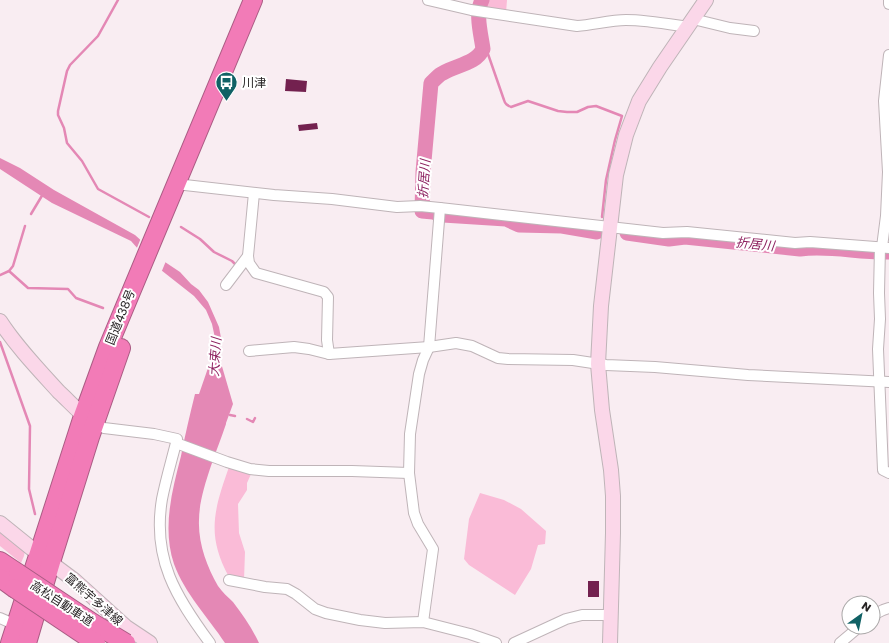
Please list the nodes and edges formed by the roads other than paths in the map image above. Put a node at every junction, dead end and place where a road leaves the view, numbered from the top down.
1 (253, 0) edge
2 (264, 0) edge
3 (428, 0) edge
4 (706, 0) edge
5 (889, 0) edge
6 (889, 4) edge
7 (690, 23) junction
8 (754, 31) dead end
9 (889, 55) edge
10 (181, 184) junction
11 (254, 193) junction
12 (440, 212) junction
13 (609, 227) junction
14 (882, 249) edge
15 (248, 256) junction
16 (226, 285) dead end
17 (0, 321) edge
18 (429, 347) junction
19 (249, 351) dead end
20 (329, 354) junction
21 (598, 364) junction
22 (884, 382) edge
23 (89, 420) junction
24 (177, 443) junction
25 (409, 473) junction
26 (889, 473) edge
27 (0, 523) edge
28 (45, 558) junction
29 (0, 561) edge
30 (230, 580) dead end
31 (8, 585) edge
32 (611, 614) junction
33 (8, 622) edge
34 (423, 622) junction
35 (850, 635) edge
36 (10, 643) edge
37 (27, 643) edge
38 (90, 643) edge
39 (96, 643) edge
40 (126, 643) edge
41 (150, 643) edge
42 (210, 643) edge
43 (496, 643) edge
44 (514, 643) edge
45 (610, 643) edge
46 (840, 643) edge

1 - 10 highway, 国道438号
2 - 10 highway, 国道438号
3 - 7 street
4 - 7 street
5 - 6 street
7 - 8 street
7 - 13 street
9 - 14 street
10 - 11 street
10 - 23 highway, 国道438号
11 - 12 street
11 - 15 street
12 - 13 street
12 - 18 street
13 - 14 street
13 - 21 street
14 - 22 street
15 - 16 street
15 - 20 street
17 - 23 street
18 - 20 street
18 - 21 street
18 - 25 street
19 - 20 street
21 - 22 street
21 - 32 street
22 - 26 street
23 - 24 street
23 - 28 highway, 国道438号
24 - 25 street
24 - 42 street
25 - 34 street
27 - 28 street, 富熊宇多津線
28 - 33 highway, 国道438号
28 - 37 highway, 国道438号
28 - 41 street, 富熊宇多津線
29 - 31 highway, 高松自動車道
30 - 34 street
31 - 38 highway
31 - 39 highway, 高松自動車道, bridge
31 - 40 highway, 高松自動車道, bridge
32 - 44 street
32 - 45 street
33 - 36 highway, 国道438号
34 - 43 street
35 - 46 street

